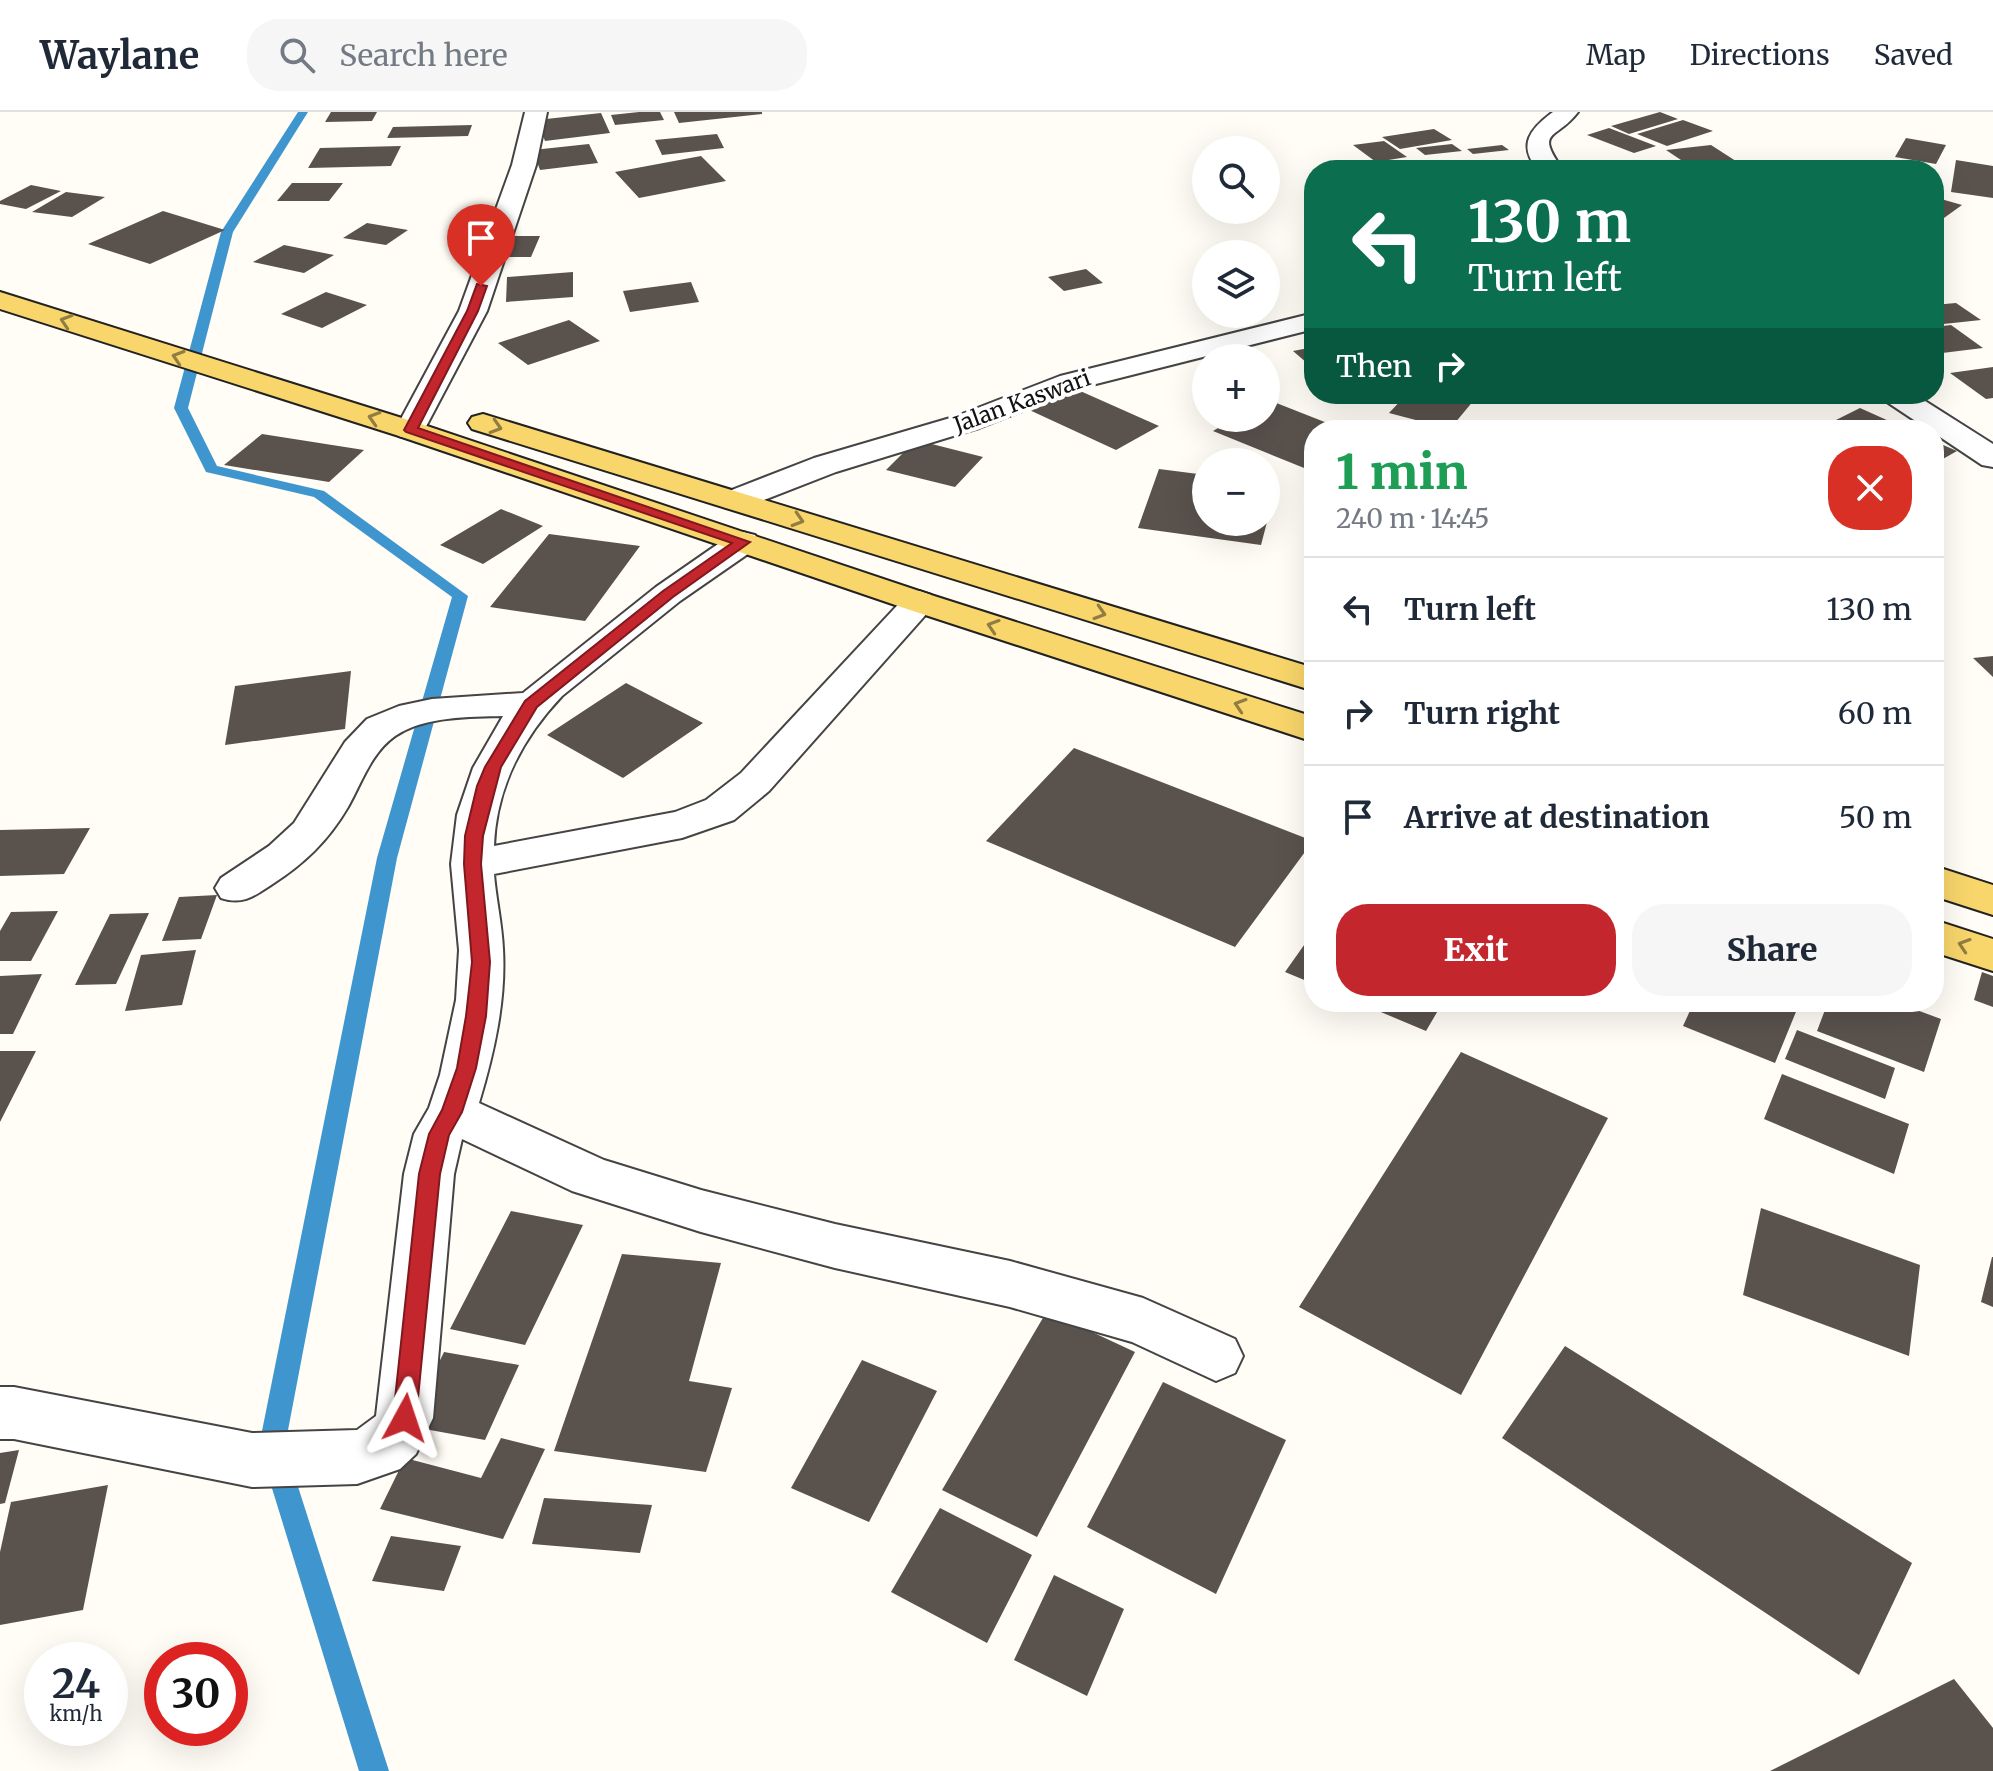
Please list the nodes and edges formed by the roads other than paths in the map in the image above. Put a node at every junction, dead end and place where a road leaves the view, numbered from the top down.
1 (536, 112) edge
2 (1567, 112) edge
3 (1542, 160) edge
4 (0, 300) edge
5 (1304, 324) edge
6 (195, 333) dead end
7 (1909, 404) edge
8 (417, 418) junction
9 (1934, 420) edge
10 (1944, 426) edge
11 (1993, 458) edge
12 (739, 521) junction
13 (919, 602) junction
14 (1228, 652) junction
15 (1304, 677) edge
16 (1190, 689) junction
17 (510, 705) junction
18 (1304, 727) edge
19 (472, 864) junction
20 (1944, 884) edge
21 (236, 888) dead end
22 (1993, 900) edge
23 (1944, 939) edge
24 (1993, 955) edge
25 (452, 1112) junction
26 (1216, 1356) dead end
27 (0, 1413) edge

1 - 8 street
2 - 3 street
8 -> 4 main road
5 - 12 street, Jalan Kaswari
6 - 8 main road
7 - 9 street
8 - 12 main road
10 - 11 street
12 - 13 main road
12 -> 14 main road
12 - 17 street, Jalan Kaswari
16 -> 13 main road
13 - 19 street
14 - 15 main road
14 - 16 main road
18 -> 16 main road
17 - 19 street
17 - 21 street
19 - 25 street
20 - 22 main road
24 -> 23 main road
25 - 26 street
25 - 27 street

